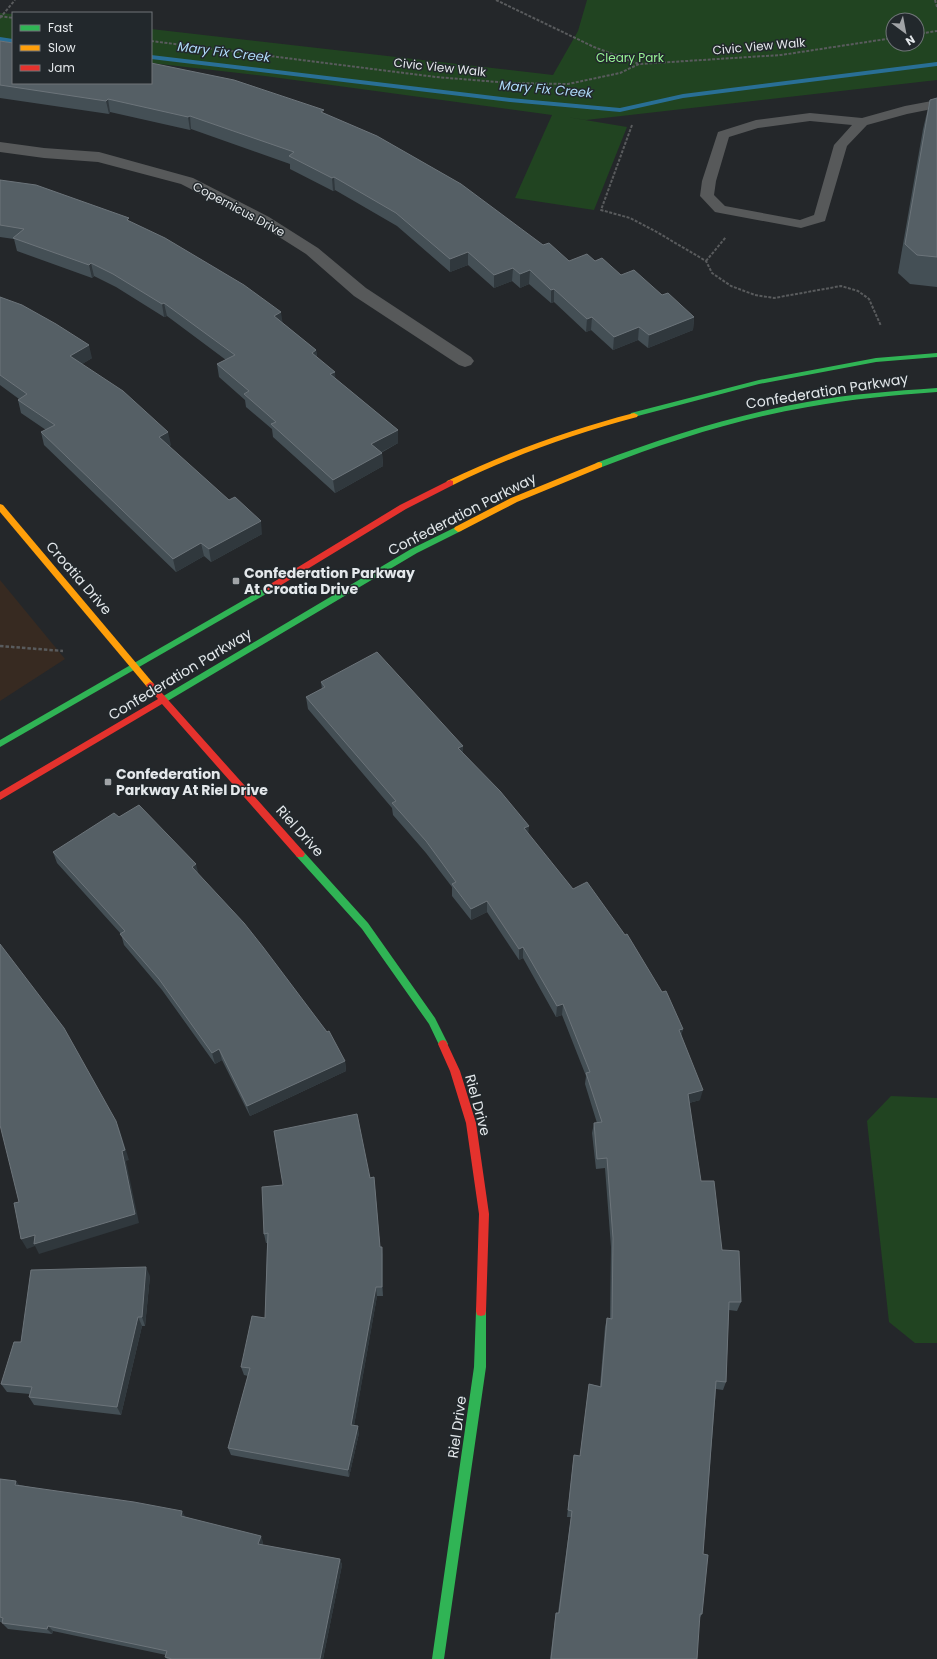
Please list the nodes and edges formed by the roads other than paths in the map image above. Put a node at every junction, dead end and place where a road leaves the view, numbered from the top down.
1 (937, 104) edge
2 (862, 122) junction
3 (0, 147) edge
4 (937, 355) edge
5 (465, 361) dead end
6 (937, 390) edge
7 (0, 507) edge
8 (135, 667) junction
9 (163, 700) junction
10 (0, 744) edge
11 (0, 796) edge
12 (438, 1659) edge

1 - 2 lane
2 - 2 lane
3 - 5 street, Copernicus Drive
4 - 8 street, Confederation Parkway
6 - 9 street, Confederation Parkway
7 - 8 street, Croatia Drive
8 - 9 street, Riel Drive
8 - 10 street, Confederation Parkway
9 - 11 street, Confederation Parkway
9 - 12 street, Riel Drive

